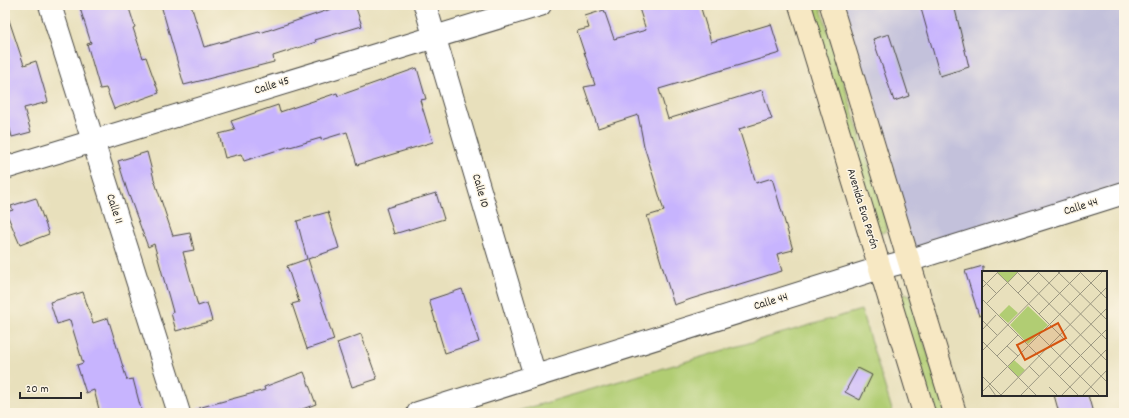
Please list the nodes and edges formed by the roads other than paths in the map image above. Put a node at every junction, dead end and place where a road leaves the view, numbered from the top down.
1 (50, 5) edge
2 (425, 5) edge
3 (540, 5) edge
4 (800, 5) edge
5 (831, 5) edge
6 (435, 37) junction
7 (92, 141) junction
8 (5, 168) edge
9 (1124, 193) edge
10 (908, 261) junction
11 (880, 268) junction
12 (535, 376) junction
13 (179, 413) edge
14 (418, 413) edge
15 (924, 413) edge
16 (955, 413) edge

1 - 7 street, Calle 11
2 - 6 street, Calle 10
3 - 6 street, Calle 45
4 - 11 main road, Avenida Eva Perón
5 - 10 main road
6 - 7 street, Calle 45
6 - 12 street, Calle 10
7 - 8 street, Calle 45
7 - 13 street, Calle 11
9 - 10 street, Calle 44
10 - 11 street, Calle 44
10 - 16 main road
11 - 12 street, Calle 44
11 - 15 main road, Avenida Eva Perón
12 - 14 street, Calle 44

